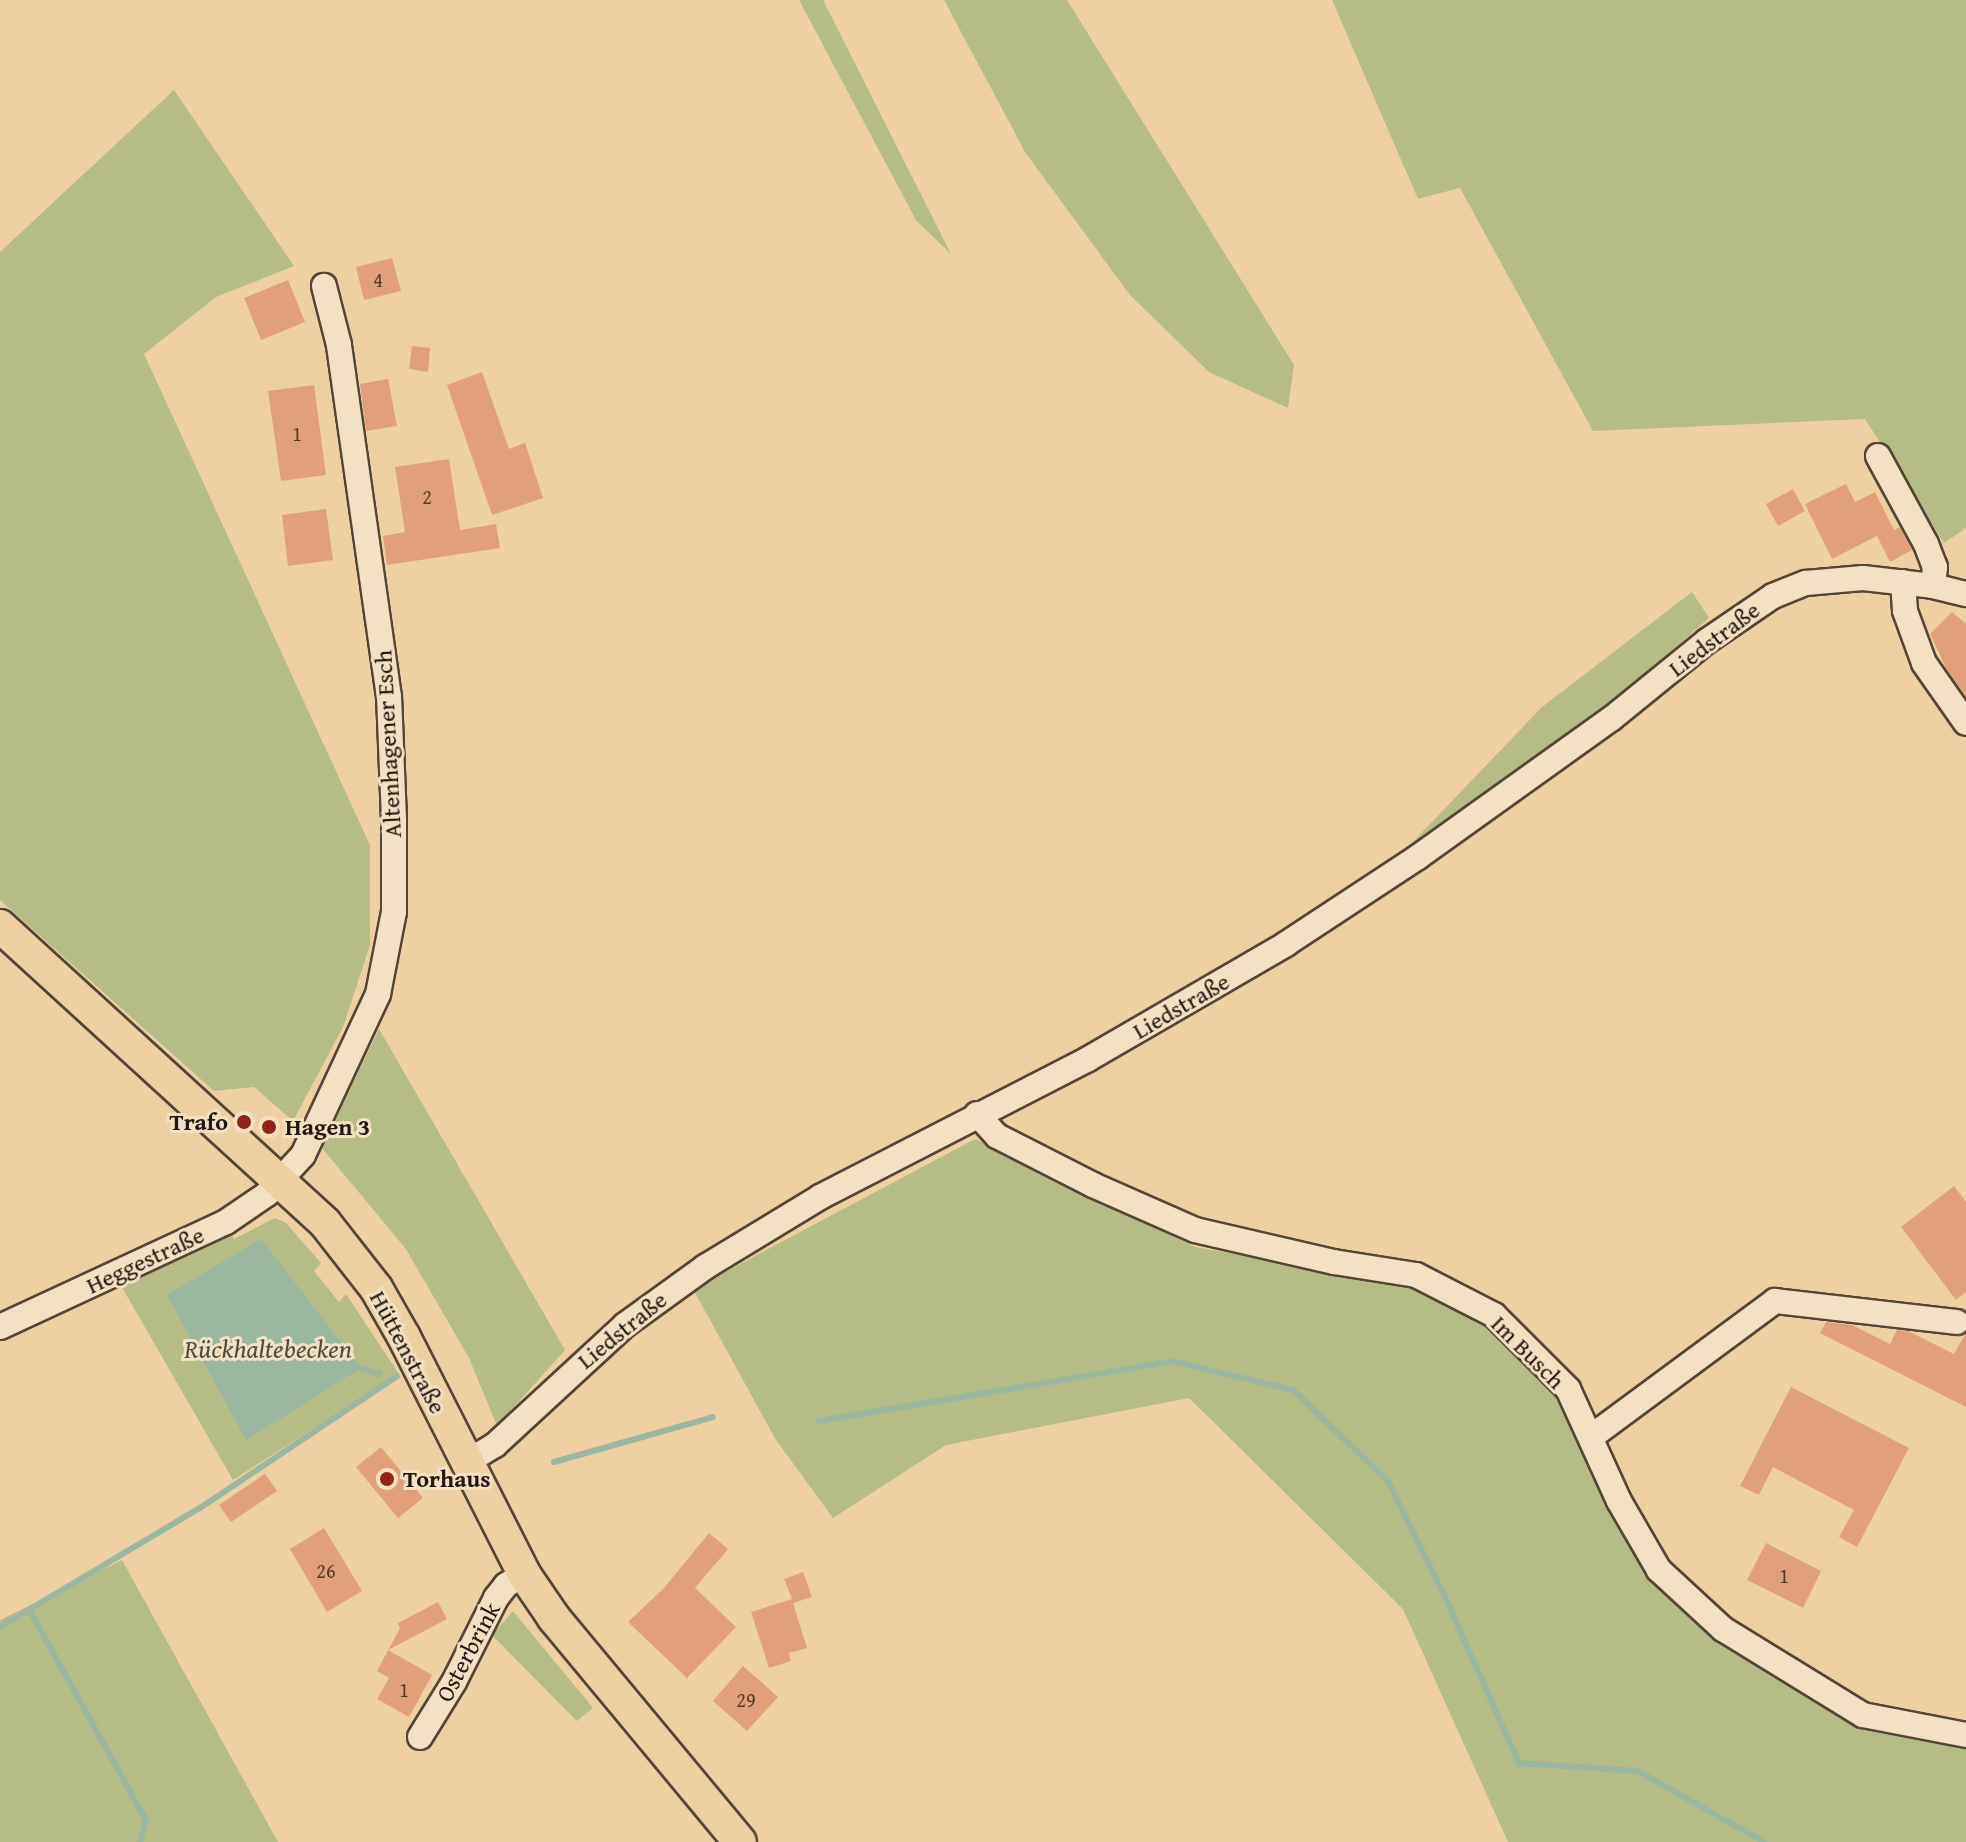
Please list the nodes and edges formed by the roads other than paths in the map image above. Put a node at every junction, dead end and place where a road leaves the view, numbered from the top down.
1 (324, 286) dead end
2 (1878, 456) dead end
3 (1903, 582) junction
4 (1933, 586) junction
5 (1966, 594) edge
6 (1966, 723) edge
7 (0, 926) edge
8 (977, 1114) junction
9 (281, 1180) junction
10 (1957, 1322) dead end
11 (0, 1327) edge
12 (1591, 1437) junction
13 (465, 1463) junction
14 (524, 1574) junction
15 (1966, 1735) edge
16 (420, 1737) dead end
17 (740, 1842) edge

1 - 9 street, Altenhagener Esch
2 - 4 street
3 - 4 street, Liedstraße
3 - 6 street
3 - 8 street, Liedstraße
4 - 5 street, Liedstraße
7 - 9 main road, Hüttenstraße
8 - 12 street, Im Busch
8 - 13 street, Liedstraße
9 - 11 street, Heggestraße
9 - 13 main road, Hüttenstraße
10 - 12 street
12 - 15 street, Im Busch
13 - 14 main road, Hüttenstraße
14 - 16 street, Osterbrink
14 - 17 main road, Hüttenstraße

